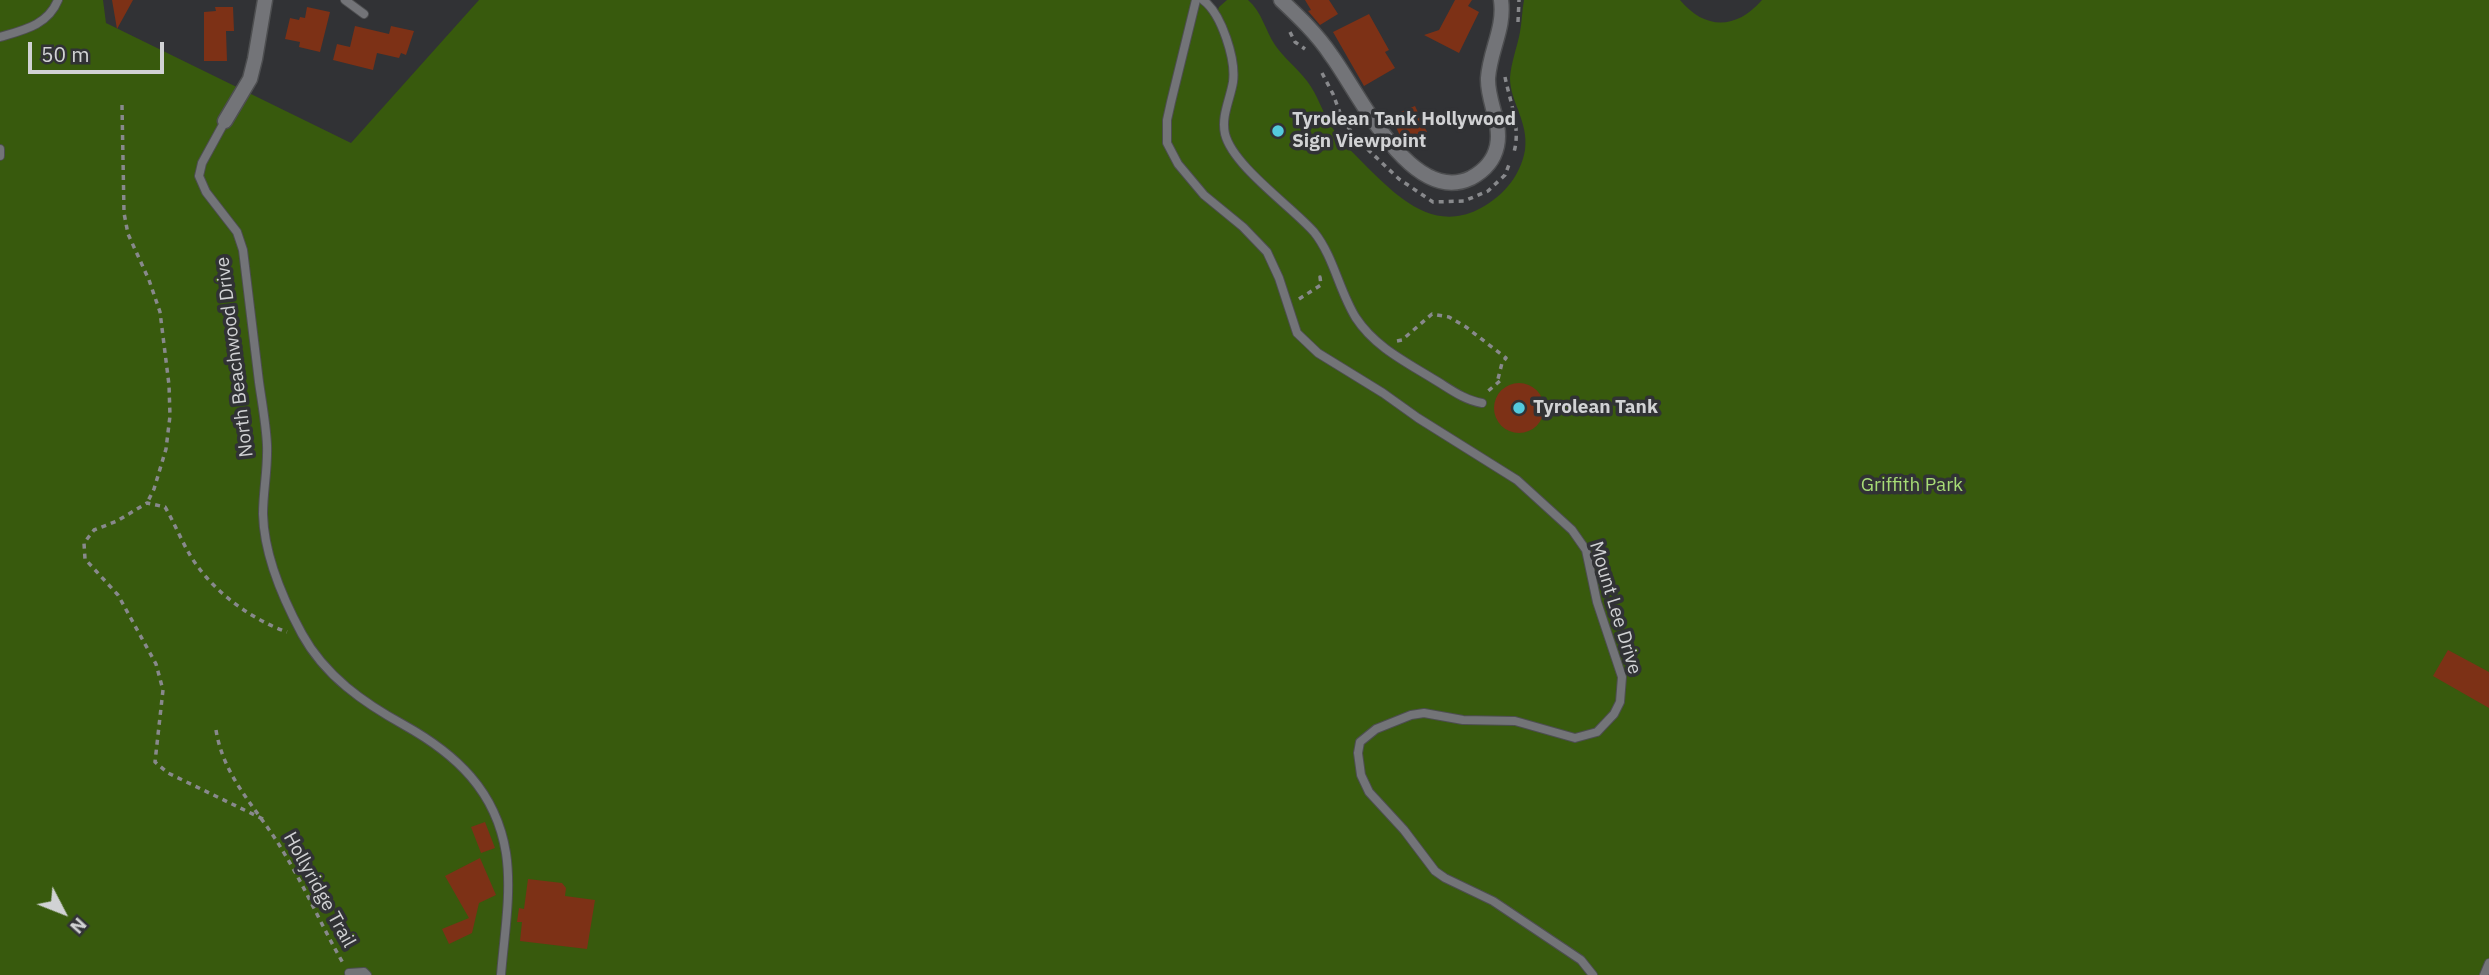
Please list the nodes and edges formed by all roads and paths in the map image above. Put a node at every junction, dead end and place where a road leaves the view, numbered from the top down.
1 (58, 0) edge
2 (265, 0) edge
3 (345, 0) edge
4 (1196, 0) edge
5 (1203, 0) edge
6 (1281, 0) edge
7 (1501, 0) edge
8 (1519, 0) edge
9 (364, 14) dead end
10 (1289, 24) dead end
11 (1517, 26) dead end
12 (0, 37) edge
13 (1311, 57) dead end
14 (1317, 65) dead end
15 (1507, 65) dead end
16 (122, 105) dead end
17 (225, 121) joint
18 (0, 149) edge
19 (0, 156) edge
20 (1345, 298) junction
21 (1289, 312) junction
22 (1371, 336) junction
23 (1482, 403) joint
24 (146, 503) junction
25 (303, 635) junction
26 (216, 730) dead end
27 (262, 819) junction
28 (2489, 963) edge
29 (349, 973) joint
30 (367, 975) edge
31 (500, 975) edge
32 (1593, 975) edge
33 (2484, 975) edge

1 - 12 lane
2 - 17 street, North Beachwood Drive
3 - 9 lane
4 - 21 lane, Mount Lee Drive
5 - 20 lane
6 - 7 street
8 - 11 path
10 - 13 path
14 - 15 path
16 - 24 path
17 - 25 lane, North Beachwood Drive
18 - 19 lane
20 - 21 path
20 - 22 lane
21 - 32 lane, Mount Lee Drive
22 - 23 lane
22 - 23 path
24 - 25 path
24 - 27 path, Hollyridge Trail
25 - 31 lane, North Beachwood Drive
26 - 27 path, Hollyridge Trail
27 - 29 path, Hollyridge Trail
28 - 33 lane
29 - 30 lane

